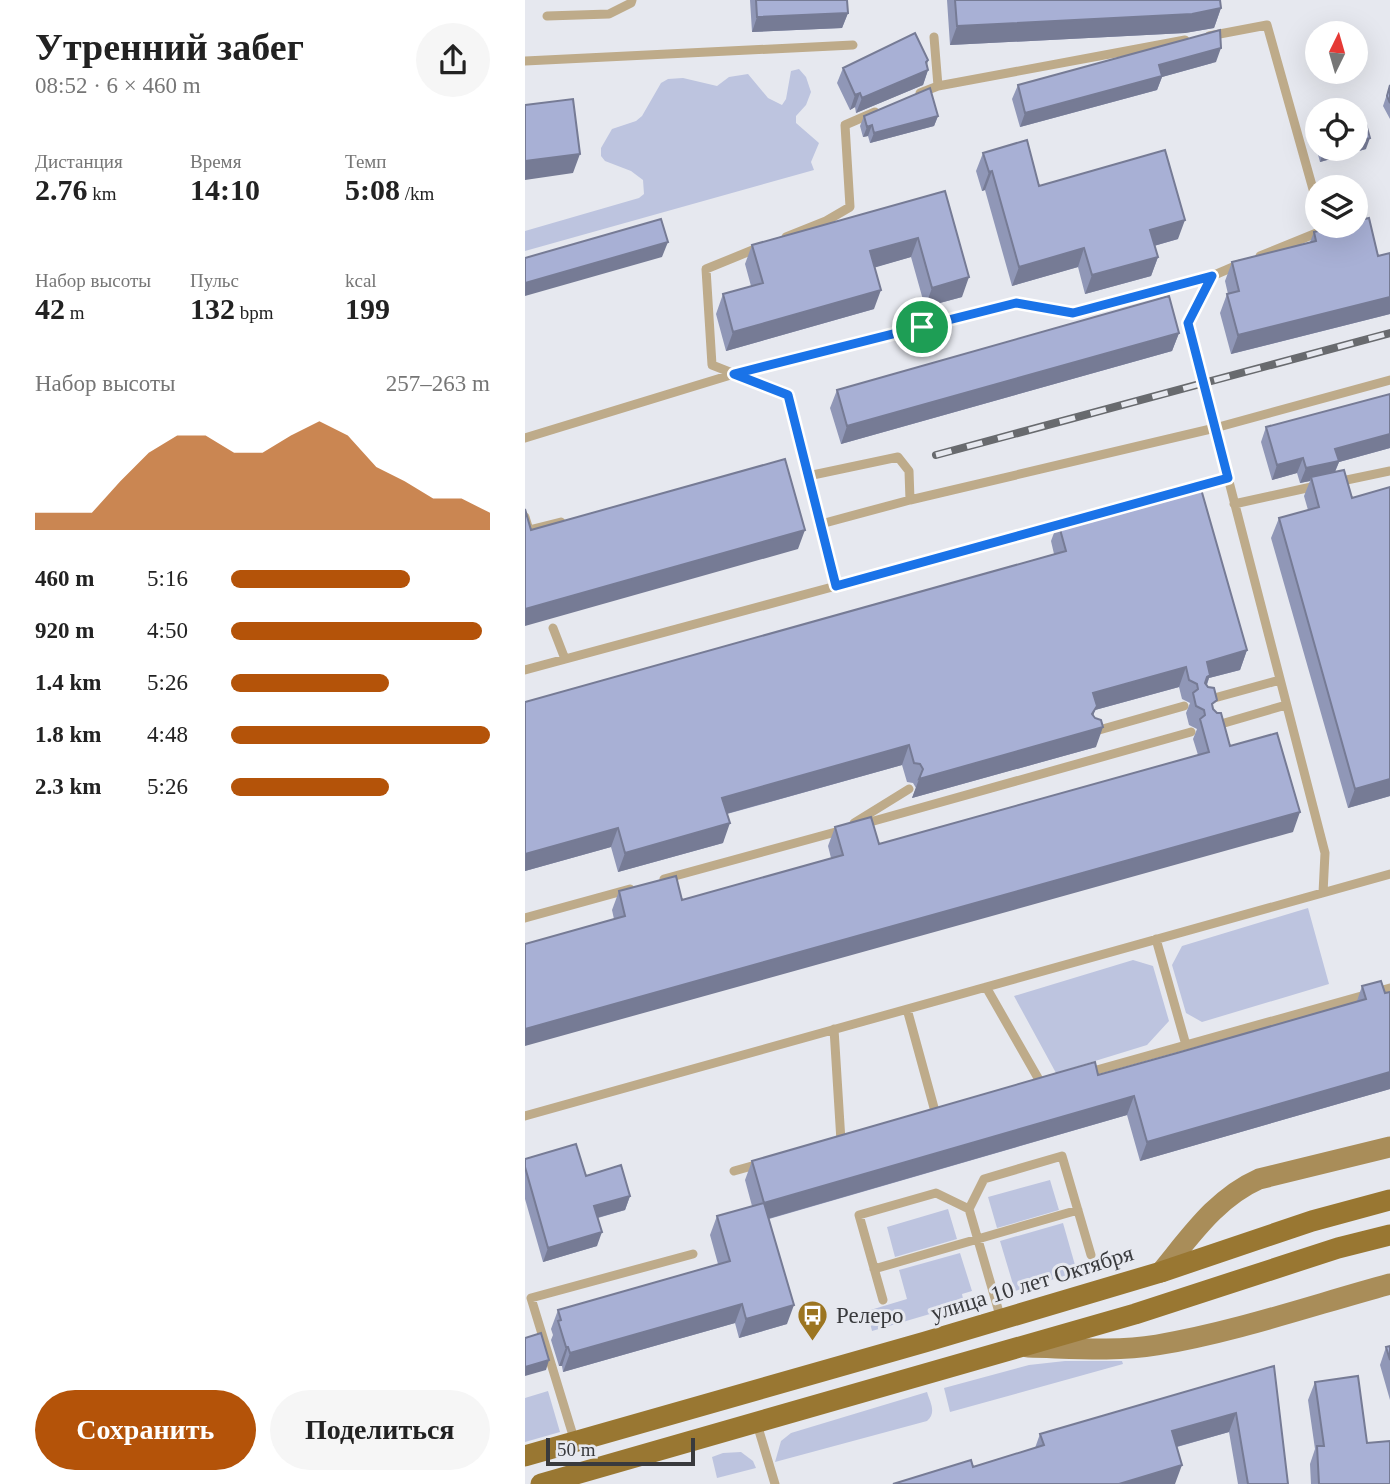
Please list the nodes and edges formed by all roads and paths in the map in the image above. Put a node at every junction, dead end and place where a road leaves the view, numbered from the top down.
1 (632, 0) edge
2 (547, 16) dead end
3 (934, 37) dead end
4 (853, 45) dead end
5 (525, 61) edge
6 (937, 86) junction
7 (914, 96) edge
8 (880, 110) edge
9 (1309, 175) edge
10 (1305, 238) edge
11 (778, 240) edge
12 (766, 245) edge
13 (1212, 276) junction
14 (734, 374) junction
15 (1390, 380) edge
16 (1215, 428) junction
17 (525, 438) edge
18 (1390, 471) edge
19 (808, 476) junction
20 (1228, 478) junction
21 (1176, 492) edge
22 (910, 500) junction
23 (1234, 504) junction
24 (525, 517) edge
25 (569, 520) edge
26 (1072, 521) edge
27 (821, 524) junction
28 (836, 586) junction
29 (553, 628) dead end
30 (565, 659) junction
31 (525, 670) edge
32 (1280, 680) junction
33 (1205, 701) edge
34 (1286, 705) junction
35 (1184, 706) dead end
36 (1212, 726) edge
37 (1092, 732) edge
38 (1191, 732) dead end
39 (909, 789) dead end
40 (842, 830) junction
41 (1390, 874) edge
42 (657, 881) edge
43 (644, 885) edge
44 (1323, 893) junction
45 (525, 918) edge
46 (1156, 939) junction
47 (986, 987) junction
48 (1390, 988) edge
49 (907, 1009) junction
50 (834, 1029) junction
51 (1186, 1045) junction
52 (1081, 1074) edge
53 (1055, 1082) edge
54 (1042, 1085) junction
55 (1029, 1089) edge
56 (950, 1111) edge
57 (525, 1115) edge
58 (936, 1115) junction
59 (925, 1118) edge
60 (853, 1138) edge
61 (841, 1141) junction
62 (830, 1144) edge
63 (1390, 1147) edge
64 (772, 1161) edge
65 (734, 1171) dead end
66 (1390, 1200) edge
67 (969, 1209) junction
68 (1078, 1210) junction
69 (1390, 1235) edge
70 (978, 1239) junction
71 (693, 1254) dead end
72 (1091, 1255) dead end
73 (874, 1269) junction
74 (1161, 1272) junction
75 (1390, 1284) edge
76 (528, 1300) edge
77 (883, 1300) dead end
78 (1135, 1314) junction
79 (1001, 1319) junction
80 (1157, 1345) junction
81 (1019, 1347) junction
82 (757, 1422) junction
83 (575, 1441) junction
84 (525, 1456) edge
85 (592, 1476) edge
86 (541, 1484) edge
87 (775, 1484) edge

1 - 2 lane
3 - 6 lane
4 - 5 lane
6 - 7 lane
6 - 9 lane
8 - 11 lane
10 - 13 lane
12 - 14 lane
13 - 14 lane
13 - 16 lane
14 - 17 lane
14 - 19 lane
15 - 16 lane
16 - 20 lane
16 - 22 lane
18 - 23 lane
19 - 22 lane
19 - 27 lane
20 - 21 lane
20 - 23 lane
22 - 27 lane
23 - 32 lane
24 - 25 lane
26 - 28 lane
27 - 28 lane
28 - 30 lane
29 - 30 lane
30 - 31 lane
32 - 33 lane
32 - 34 lane
34 - 36 lane
34 - 44 lane
35 - 37 lane
38 - 40 lane
39 - 40 lane
40 - 42 lane
41 - 44 lane
43 - 45 lane
44 - 46 lane
46 - 47 lane
46 - 51 lane
47 - 49 lane
47 - 54 lane
48 - 51 lane
49 - 50 lane
49 - 58 lane
50 - 57 lane
50 - 61 lane
51 - 52 lane
53 - 54 lane
54 - 55 lane
56 - 58 lane
58 - 59 lane
60 - 61 lane
61 - 62 lane
63 - 74 main road
64 - 65 lane
66 - 74 main road, улица 10 лет Октября
67 - 68 lane
67 - 70 lane
67 - 73 lane
68 - 70 lane
68 - 72 lane
69 - 78 main road
70 - 73 lane
70 - 79 lane
71 - 76 lane
73 - 77 lane
74 - 79 main road, улица 10 лет Октября
75 - 80 main road
76 - 83 lane
78 - 80 main road
78 - 81 main road
79 - 83 main road, улица 10 лет Октября
80 - 81 main road
81 - 82 main road
82 - 85 main road
82 - 87 lane
83 - 84 main road, улица 10 лет Октября
85 - 86 main road

